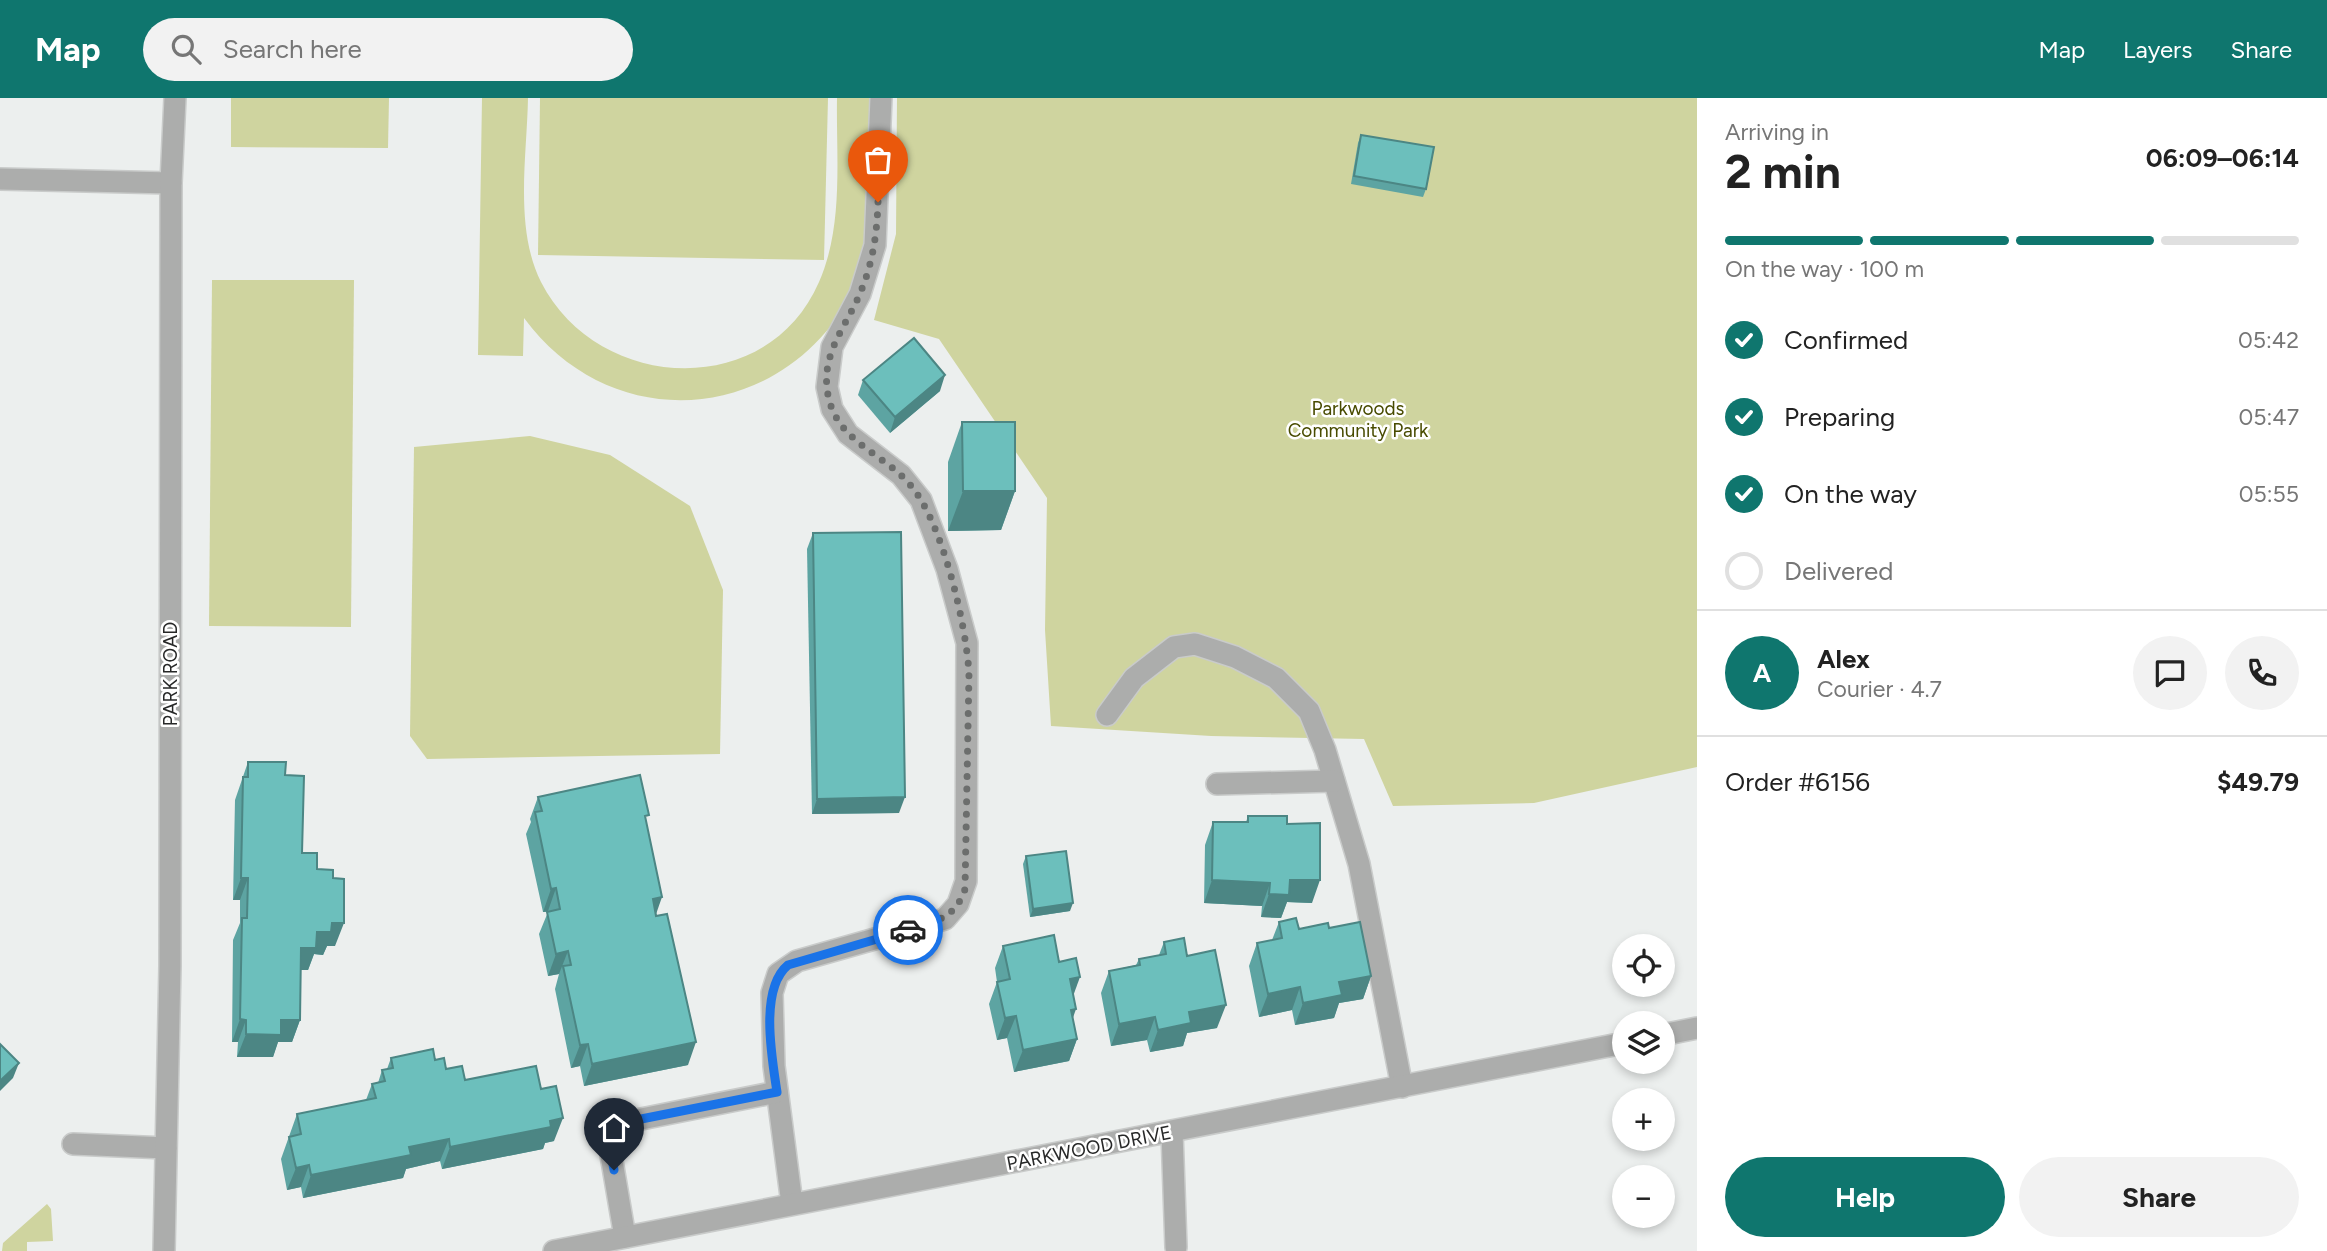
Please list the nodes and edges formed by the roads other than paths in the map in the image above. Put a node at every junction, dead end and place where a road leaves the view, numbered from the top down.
1 (174, 98) edge
2 (881, 98) edge
3 (0, 179) edge
4 (171, 183) junction
5 (1107, 715) dead end
6 (1334, 781) junction
7 (1217, 784) dead end
8 (1697, 1028) edge
9 (1675, 1032) edge
10 (1612, 1045) edge
11 (1402, 1087) junction
12 (777, 1092) junction
13 (1172, 1132) junction
14 (73, 1144) dead end
15 (166, 1148) junction
16 (792, 1204) junction
17 (625, 1237) junction
18 (1176, 1247) dead end
19 (164, 1251) edge
20 (554, 1251) edge

1 - 4 street, PARK ROAD
2 - 12 street
3 - 4 street
4 - 15 street, PARK ROAD
5 - 6 street
6 - 7 street
6 - 11 street
8 - 9 street
10 - 11 street, PARKWOOD DRIVE
11 - 13 street, PARKWOOD DRIVE
12 - 16 street
12 - 17 street
13 - 16 street, PARKWOOD DRIVE
13 - 18 street
14 - 15 street
15 - 19 street, PARK ROAD
16 - 17 street, PARKWOOD DRIVE
17 - 20 street, PARKWOOD DRIVE

